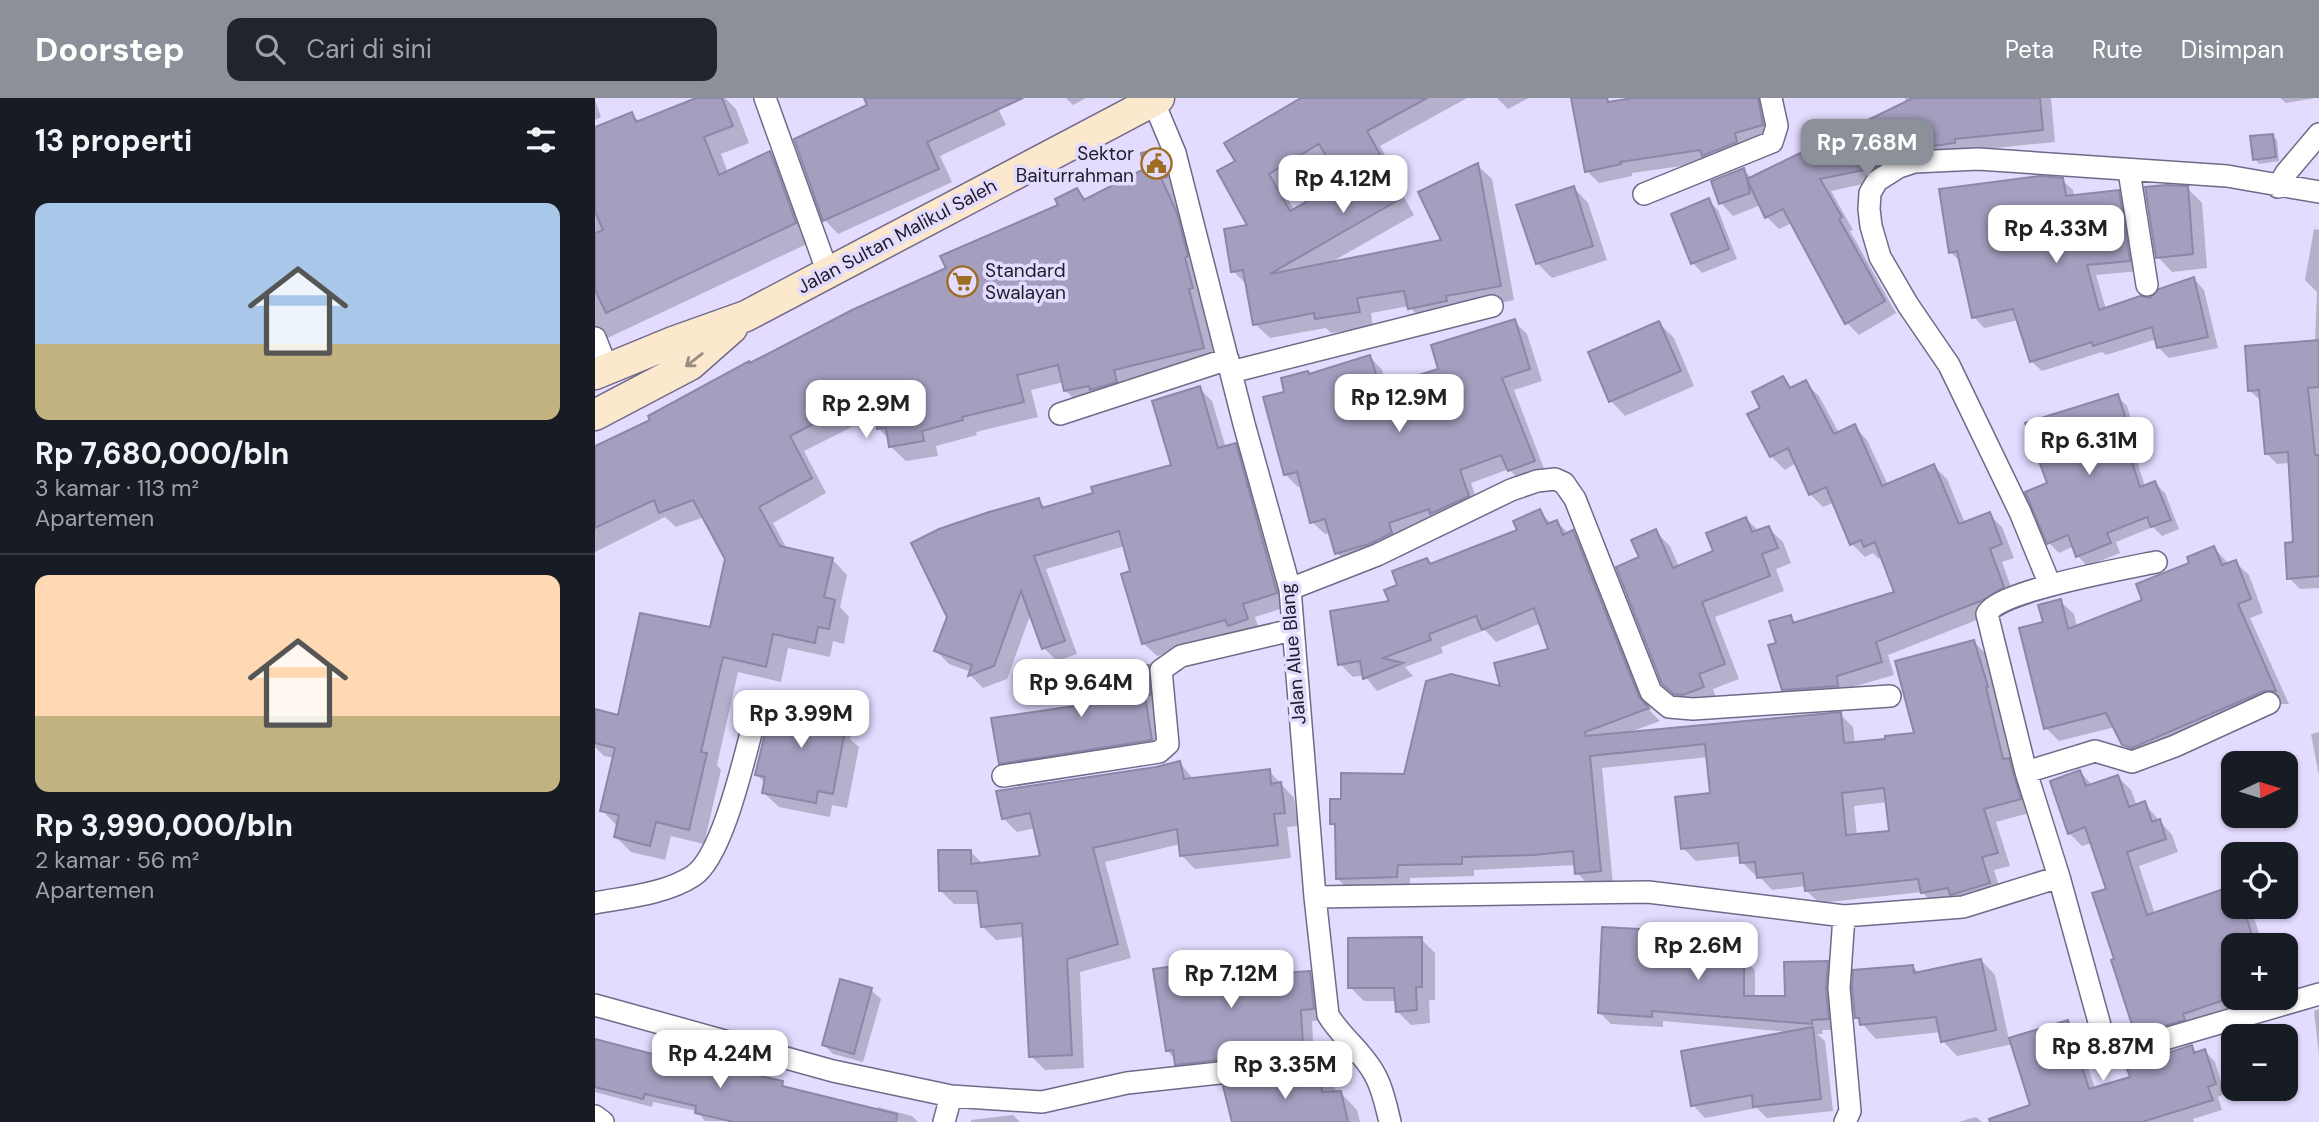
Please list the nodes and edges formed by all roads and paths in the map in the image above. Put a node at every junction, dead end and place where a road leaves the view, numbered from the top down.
1 (765, 98) edge
2 (1772, 98) edge
3 (1155, 99) edge
4 (2319, 134) edge
5 (2129, 170) junction
6 (2278, 187) junction
7 (2319, 192) edge
8 (1644, 194) dead end
9 (828, 273) junction
10 (2147, 285) dead end
11 (1492, 306) dead end
12 (745, 316) junction
13 (595, 338) edge
14 (1229, 366) junction
15 (601, 371) edge
16 (1060, 414) dead end
17 (595, 415) edge
18 (2156, 562) dead end
19 (2050, 585) junction
20 (1290, 589) junction
21 (1292, 630) junction
22 (1891, 696) dead end
23 (2269, 702) dead end
24 (755, 718) dead end
25 (2026, 772) junction
26 (1003, 776) dead end
27 (2059, 877) junction
28 (1315, 897) junction
29 (595, 904) edge
30 (1844, 916) junction
31 (2319, 993) edge
32 (595, 1005) edge
33 (1357, 1050) junction
34 (951, 1096) junction
35 (595, 1116) edge
36 (603, 1122) edge
37 (944, 1122) edge
38 (1390, 1122) edge
39 (1845, 1122) edge

1 - 9 street
2 - 8 street
3 - 9 main road, Jalan Sultan Malikul Saleh
3 - 14 street, Jalan Alue Blang
4 - 6 street
5 - 6 street
5 - 10 street
5 - 19 street
6 - 7 street
9 - 12 main road, Jalan Sultan Malikul Saleh
11 - 14 street
12 - 15 main road, Jalan Sultan Malikul Saleh
12 -> 17 main road, Jalan Sultan Malikul Saleh
13 - 15 street
14 - 16 street
14 - 20 street, Jalan Alue Blang
18 - 19 street
19 - 25 street
20 - 21 street, Jalan Alue Blang
20 - 22 street
21 - 26 street
21 - 28 street, Jalan Alue Blang
23 - 25 street
24 - 29 street
25 - 27 street
27 - 30 street
27 - 31 street
28 - 30 street
28 - 33 street, Jalan Alue Blang
30 - 39 street
32 - 34 street
33 - 34 street
33 - 38 street, Jalan Alue Blang
34 - 37 street
35 - 36 street

